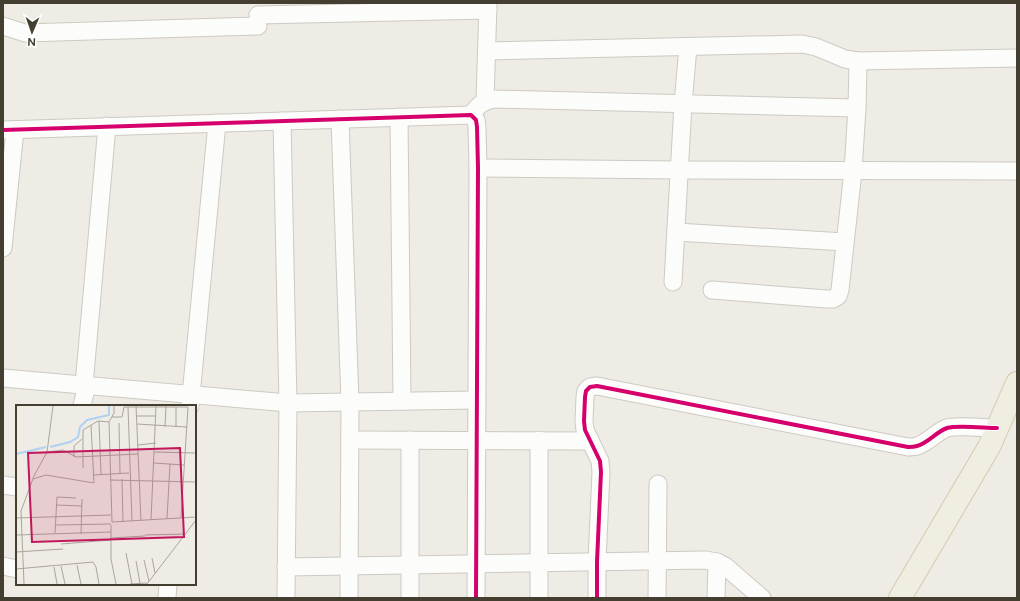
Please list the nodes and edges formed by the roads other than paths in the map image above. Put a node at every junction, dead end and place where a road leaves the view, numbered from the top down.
1 (488, 7) edge
2 (3, 26) edge
3 (688, 47) junction
4 (487, 51) junction
5 (1017, 58) edge
6 (858, 61) junction
7 (485, 101) junction
8 (683, 104) junction
9 (857, 108) junction
10 (471, 115) junction
11 (399, 117) junction
12 (340, 119) junction
13 (282, 121) junction
14 (217, 123) junction
15 (107, 126) junction
16 (9, 130) edge
17 (478, 168) junction
18 (679, 170) junction
19 (853, 171) junction
20 (1017, 171) edge
21 (676, 232) junction
22 (846, 242) junction
23 (3, 248) edge
24 (673, 282) dead end
25 (712, 290) dead end
26 (3, 378) edge
27 (1017, 383) edge
28 (84, 385) junction
29 (191, 400) edge
30 (477, 400) junction
31 (402, 401) junction
32 (350, 402) junction
33 (288, 403) junction
34 (82, 405) edge
35 (997, 428) junction
36 (350, 440) junction
37 (410, 440) junction
38 (477, 440) junction
39 (539, 440) junction
40 (590, 441) junction
41 (658, 484) dead end
42 (3, 485) edge
43 (16, 487) edge
44 (657, 561) junction
45 (597, 562) junction
46 (717, 562) junction
47 (539, 563) junction
48 (476, 564) junction
49 (410, 565) junction
50 (3, 566) edge
51 (349, 566) junction
52 (286, 567) junction
53 (16, 569) edge
54 (168, 585) edge
55 (167, 598) edge
56 (286, 598) edge
57 (349, 598) edge
58 (410, 598) edge
59 (476, 598) edge
60 (539, 598) edge
61 (597, 598) edge
62 (657, 598) edge
63 (716, 598) edge
64 (762, 598) edge
65 (900, 598) edge

1 - 2 street
1 - 4 street
3 - 4 street
3 - 6 street
3 - 8 street
4 - 7 street
5 - 6 street
6 - 9 street
7 - 8 street
7 - 10 street
8 - 9 street
8 - 18 street
9 - 19 street
10 - 11 street
10 - 17 street
11 - 12 street
11 - 31 street
12 - 13 street
12 - 32 street
13 - 14 street
13 - 33 street
14 - 15 street
14 - 29 street
15 - 16 street
15 - 28 street
16 - 23 street
17 - 18 street
17 - 30 street
18 - 19 street
18 - 21 street
19 - 20 street
19 - 22 street
21 - 22 street
21 - 24 street
22 - 25 street
26 - 28 street
27 - 35 main road
28 - 29 street
28 - 34 street
29 - 33 street
30 - 31 street
30 - 38 street
31 - 32 street
32 - 33 street
32 - 36 street
33 - 52 street
35 - 40 street
35 - 65 main road
36 - 37 street
36 - 51 street
37 - 38 street
37 - 49 street
38 - 39 street
38 - 48 street
39 - 40 street
39 - 47 street
40 - 45 street
41 - 44 street
42 - 43 street
44 - 45 street
44 - 46 street
44 - 62 street
45 - 47 street
45 - 61 street
46 - 63 street
46 - 64 street
47 - 48 street
47 - 60 street
48 - 49 street
48 - 59 street
49 - 51 street
49 - 58 street
50 - 53 street
51 - 52 street
51 - 57 street
52 - 56 street
54 - 55 street

